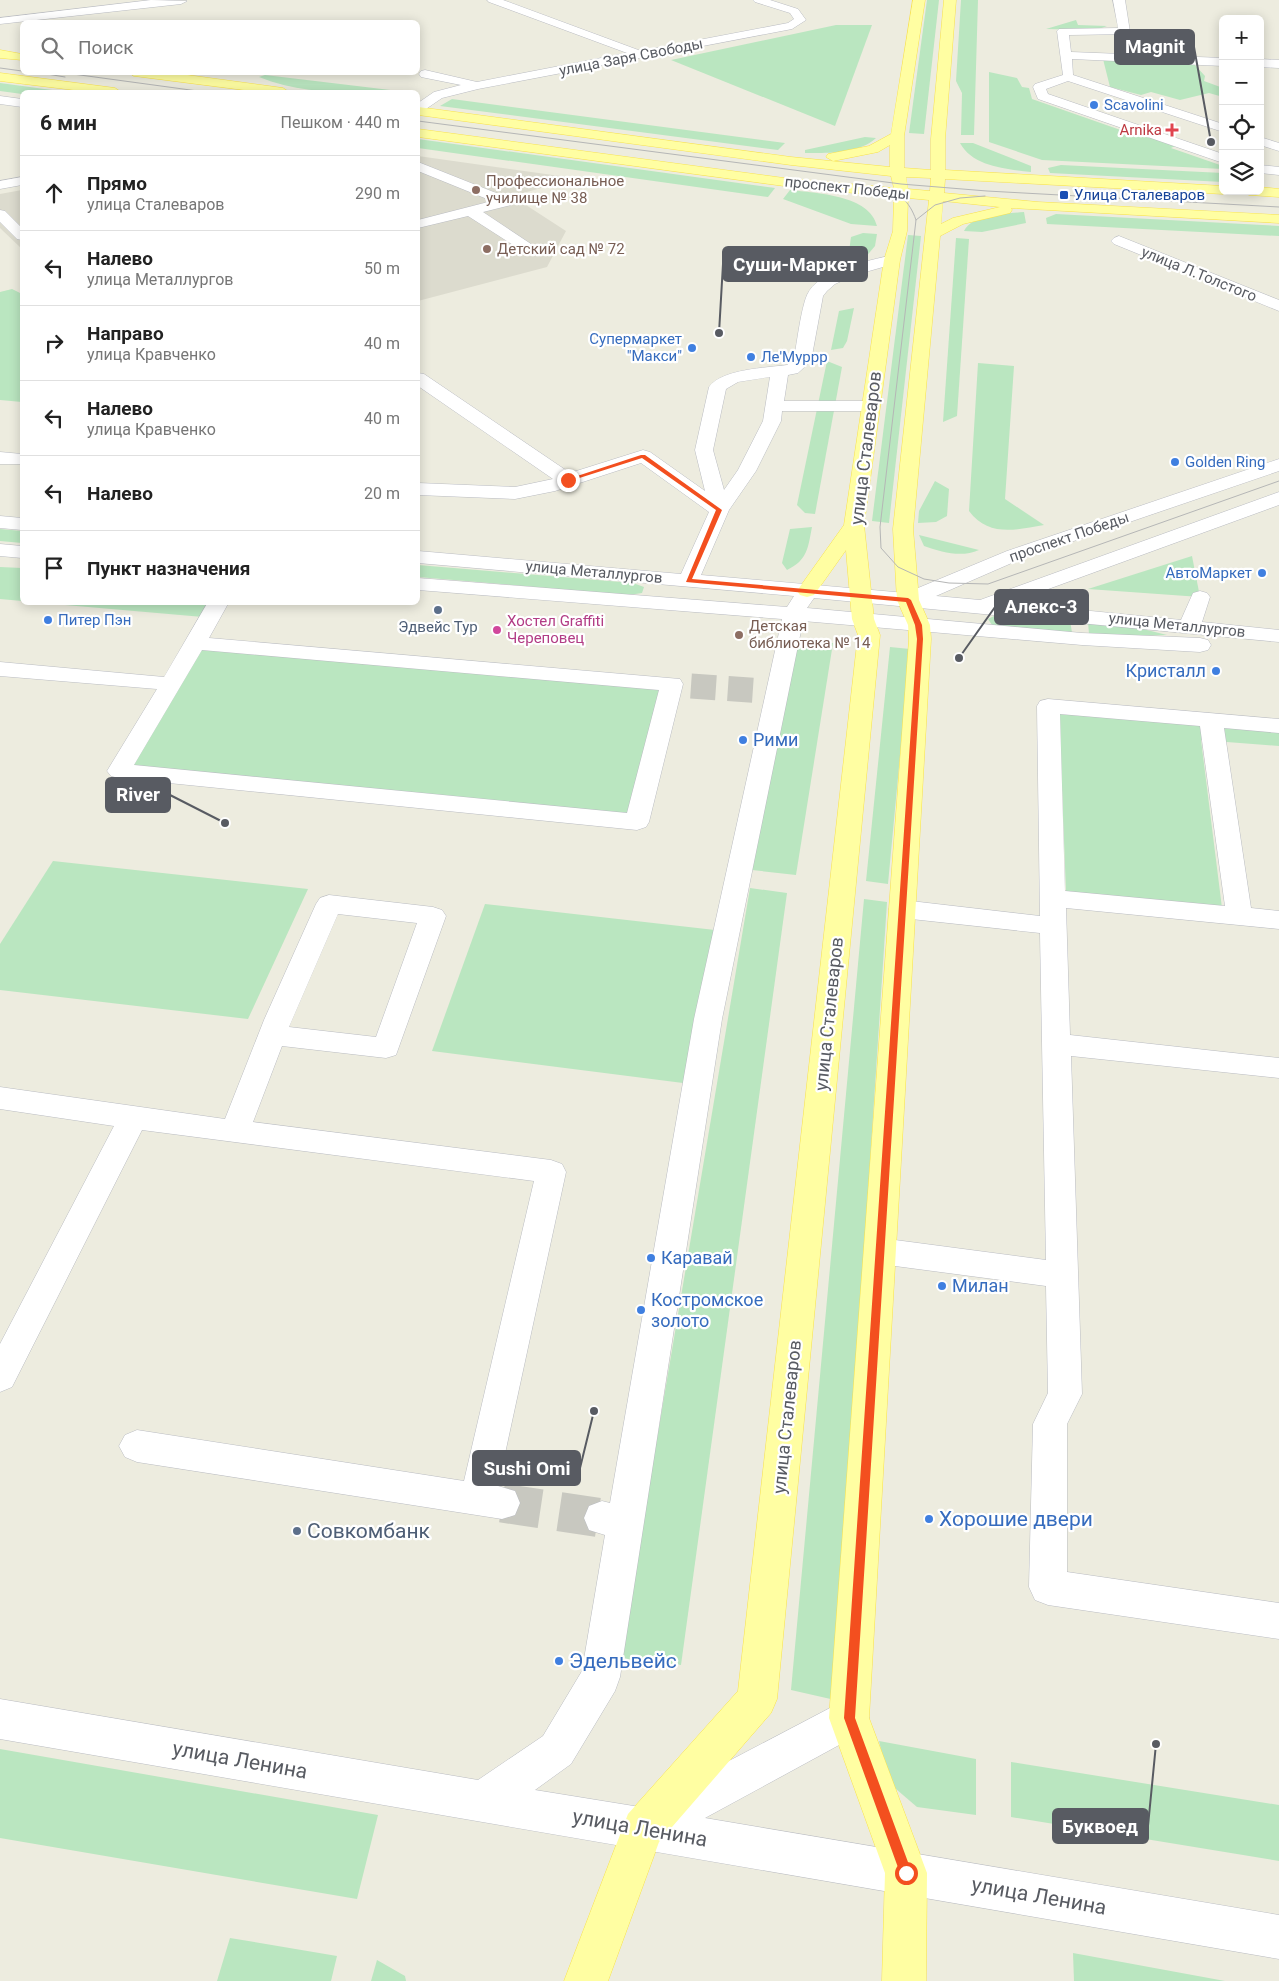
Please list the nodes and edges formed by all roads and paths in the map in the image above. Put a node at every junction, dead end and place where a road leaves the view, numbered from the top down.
1 (493, 0) edge
2 (759, 0) edge
3 (919, 0) edge
4 (950, 0) edge
5 (1119, 0) edge
6 (181, 1) edge
7 (27, 7) dead end
8 (0, 12) edge
9 (41, 20) edge
10 (0, 21) edge
11 (20, 21) edge
12 (1218, 46) dead end
13 (0, 54) edge
14 (1066, 54) junction
15 (642, 55) junction
16 (20, 58) edge
17 (1209, 61) junction
18 (1219, 62) edge
19 (1264, 63) edge
20 (1279, 64) edge
21 (425, 74) dead end
22 (156, 75) edge
23 (0, 77) edge
24 (1068, 78) junction
25 (478, 85) junction
26 (100, 90) edge
27 (267, 90) edge
28 (0, 100) edge
29 (20, 103) edge
30 (420, 108) edge
31 (420, 109) edge
32 (1219, 127) edge
33 (420, 133) edge
34 (897, 136) junction
35 (938, 139) junction
36 (1264, 142) edge
37 (1279, 147) edge
38 (949, 154) dead end
39 (1219, 158) edge
40 (791, 161) junction
41 (962, 161) dead end
42 (420, 167) edge
43 (1264, 169) edge
44 (1279, 171) edge
45 (897, 172) junction
46 (938, 175) junction
47 (1038, 180) junction
48 (20, 181) edge
49 (0, 186) edge
50 (1219, 190) edge
51 (1264, 192) edge
52 (1279, 193) edge
53 (901, 194) junction
54 (936, 196) junction
55 (1038, 206) junction
56 (471, 211) junction
57 (0, 214) edge
58 (1279, 219) edge
59 (484, 220) junction
60 (420, 224) edge
61 (20, 234) edge
62 (933, 234) junction
63 (420, 236) edge
64 (1119, 241) dead end
65 (526, 247) dead end
66 (892, 260) junction
67 (1279, 306) edge
68 (780, 371) junction
69 (420, 379) edge
70 (774, 406) junction
71 (871, 406) junction
72 (0, 458) edge
73 (20, 460) edge
74 (1279, 465) edge
75 (568, 480) junction
76 (420, 488) edge
77 (1279, 498) edge
78 (719, 510) junction
79 (0, 522) edge
80 (20, 524) edge
81 (854, 525) junction
82 (0, 550) edge
83 (20, 552) edge
84 (420, 557) edge
85 (688, 581) junction
86 (420, 584) edge
87 (1200, 597) dead end
88 (908, 600) junction
89 (800, 603) junction
90 (217, 605) edge
91 (981, 606) junction
92 (862, 608) junction
93 (918, 625) junction
94 (1190, 626) junction
95 (1279, 636) edge
96 (196, 643) junction
97 (1279, 648) edge
98 (4, 675) edge
99 (171, 684) junction
100 (1211, 720) junction
101 (1279, 726) edge
102 (1053, 898) junction
103 (902, 909) junction
104 (1239, 916) junction
105 (1279, 920) edge
106 (1053, 926) junction
107 (272, 1035) junction
108 (1056, 1044) junction
109 (1279, 1068) edge
110 (0, 1098) edge
111 (133, 1118) junction
112 (235, 1130) junction
113 (880, 1251) junction
114 (1062, 1275) junction
115 (0, 1377) edge
116 (137, 1446) dead end
117 (1279, 1621) edge
118 (849, 1718) junction
119 (0, 1719) edge
120 (484, 1800) junction
121 (643, 1829) junction
122 (906, 1873) junction
123 (1279, 1937) edge
124 (586, 1981) edge
125 (904, 1981) edge

1 - 15 street
2 - 15 street, улица Заря Свободы
3 - 34 main road, улица Сталеваров
4 - 35 main road
5 - 14 street
6 - 9 street
7 - 8 street
10 - 11 street
12 - 17 street
13 - 16 main road
14 - 17 street
14 - 24 street
15 - 25 street, улица Заря Свободы
17 - 18 street
19 - 20 street
21 - 25 street
22 - 27 main road
23 - 26 main road
24 - 32 street
24 - 39 street
25 - 30 street, улица Заря Свободы
28 - 29 street
31 - 40 main road, проспект Победы
33 - 53 main road, проспект Победы
34 - 40 main road
34 - 45 main road, улица Сталеваров
35 - 38 main road
35 - 46 main road
36 - 37 street
40 - 45 main road, проспект Победы
41 - 47 main road
42 - 56 street
43 - 44 street
45 - 46 main road, проспект Победы
45 - 53 main road, улица Сталеваров
46 - 47 main road, проспект Победы
46 - 54 main road
47 - 50 main road, проспект Победы
48 - 49 street
51 - 52 main road
53 - 54 main road, проспект Победы
53 - 66 main road, улица Сталеваров
54 - 55 main road, проспект Победы
54 - 62 main road
55 - 58 main road, проспект Победы
55 - 62 main road
56 - 59 street
56 - 60 street
57 - 61 street
59 - 63 street
59 - 65 street
62 - 88 main road
64 - 67 street, улица Л.Толстого
66 - 68 street
66 - 71 main road, улица Сталеваров
68 - 70 street
68 - 78 street
69 - 75 street
70 - 71 street
70 - 78 street
71 - 81 main road, улица Сталеваров
72 - 73 street
74 - 88 street, проспект Победы
75 - 76 street
75 - 78 street
77 - 91 street, проспект Победы
78 - 85 street
79 - 80 street
81 - 89 main road
81 - 92 main road, улица Сталеваров
82 - 83 street
84 - 85 street, улица Металлургов
85 - 89 street, улица Металлургов
86 - 89 street, улица Металлургов
87 - 94 street
88 - 91 street, улица Металлургов
88 - 92 street, проспект Победы
88 - 93 main road
89 - 92 street, улица Металлургов
89 - 120 street
90 - 96 street
91 - 93 street, проспект Победы
91 - 94 street, улица Металлургов
92 - 93 street, улица Металлургов
92 - 121 main road, улица Сталеваров
93 - 97 street, улица Металлургов
93 - 103 main road
94 - 95 street, улица Металлургов
96 - 99 street
96 - 99 street
98 - 99 street
100 - 101 street
100 - 102 street
100 - 104 street
102 - 104 street
102 - 106 street
103 - 106 street
103 - 113 main road
104 - 105 street
106 - 108 street
107 - 107 street
107 - 112 street
108 - 109 street
108 - 114 street
110 - 111 street
111 - 112 street
111 - 115 street
112 - 116 street
113 - 114 street
113 - 118 main road
114 - 117 street
118 - 121 street
118 - 122 main road
119 - 120 street, улица Ленина
120 - 121 street, улица Ленина
121 - 122 street, улица Ленина
121 - 124 main road, улица Сталеваров
122 - 123 street, улица Ленина
122 - 125 main road

